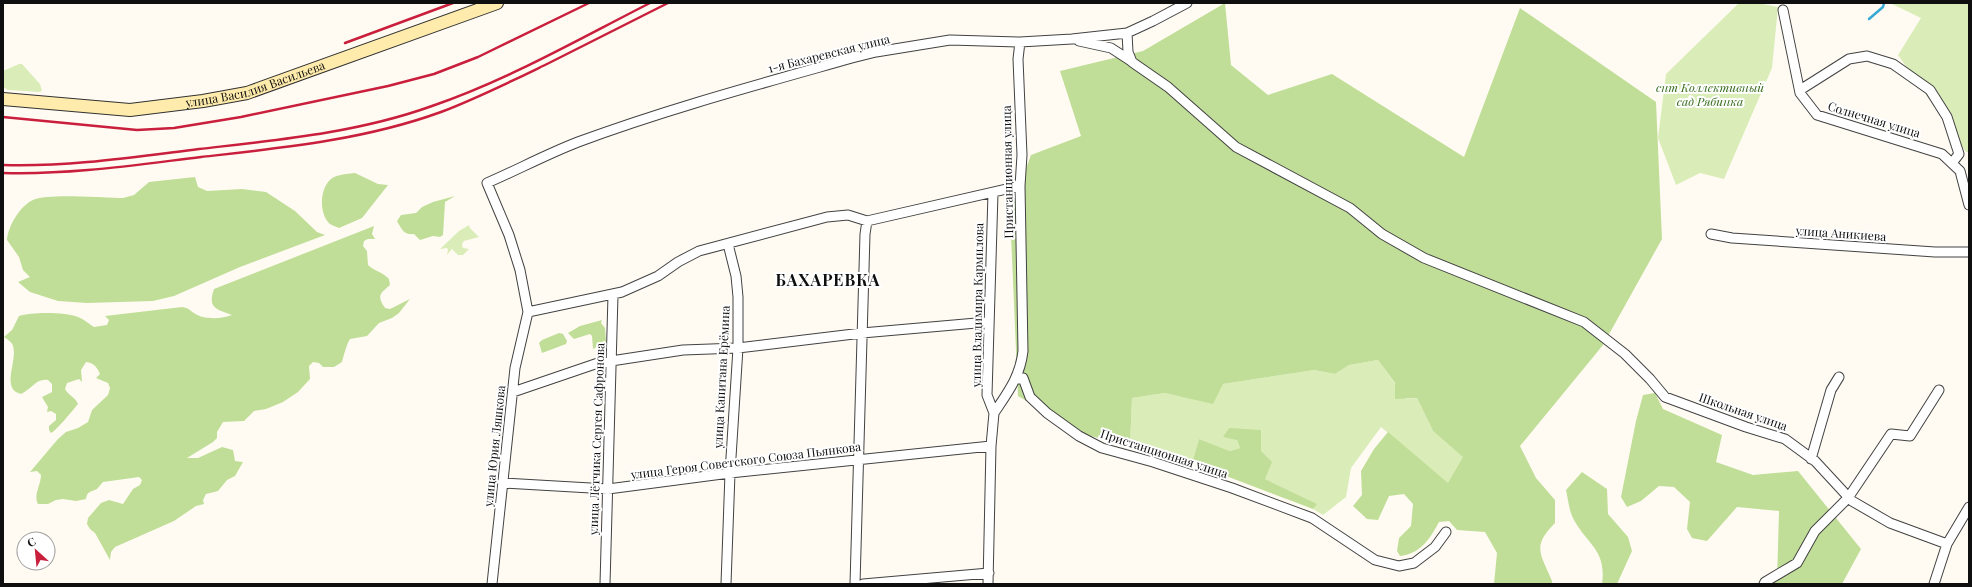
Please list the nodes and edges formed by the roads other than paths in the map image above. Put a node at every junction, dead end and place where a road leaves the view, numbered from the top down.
1 (497, 3) edge
2 (1187, 3) edge
3 (1783, 10) dead end
4 (1127, 33) junction
5 (1072, 39) junction
6 (1020, 42) junction
7 (1132, 62) junction
8 (1800, 90) junction
9 (3, 99) edge
10 (1952, 163) junction
11 (1020, 186) junction
12 (993, 193) junction
13 (1969, 205) edge
14 (868, 221) junction
15 (1711, 234) dead end
16 (728, 244) junction
17 (1969, 252) edge
18 (613, 295) junction
19 (528, 312) junction
20 (988, 322) junction
21 (862, 333) junction
22 (738, 348) junction
23 (612, 361) junction
24 (1839, 377) dead end
25 (1017, 379) junction
26 (1938, 390) dead end
27 (513, 392) junction
28 (994, 413) junction
29 (991, 446) junction
30 (1811, 459) junction
31 (859, 460) junction
32 (730, 473) junction
33 (503, 483) junction
34 (608, 489) junction
35 (1848, 498) junction
36 (1969, 506) edge
37 (1446, 532) dead end
38 (1947, 544) junction
39 (988, 573) junction
40 (492, 584) edge
41 (605, 584) edge
42 (726, 584) edge
43 (855, 584) edge
44 (863, 584) edge
45 (988, 584) edge
46 (1764, 584) edge
47 (1934, 584) edge

1 - 9 main road, улица Василия Васильева
2 - 4 street, 1-я Бахаревская улица
3 - 8 street
4 - 5 street, 1-я Бахаревская улица
4 - 7 street
5 - 6 street, 1-я Бахаревская улица
5 - 7 street, Школьная улица
6 - 11 street, Пристанционная улица
6 - 19 street, 1-я Бахаревская улица
7 - 30 street, Школьная улица
8 - 10 street, Солнечная улица
8 - 10 street
10 - 13 street
11 - 12 street
11 - 25 street, Пристанционная улица
12 - 14 street
12 - 20 street, улица Владимира Кармилова
14 - 16 street
14 - 21 street
15 - 17 street, улица Аникиева
16 - 18 street
16 - 22 street, улица Капитана Ерёмина
18 - 19 street
18 - 23 street, улица Лётчика Сергея Сафронова
19 - 27 street, улица Юрия Ляшкова
20 - 21 street
20 - 28 street, улица Владимира Кармилова
21 - 22 street
21 - 31 street
22 - 23 street
22 - 32 street, улица Капитана Ерёмина
23 - 27 street
23 - 34 street, улица Лётчика Сергея Сафронова
24 - 30 street
25 - 28 street
25 - 37 street, Пристанционная улица
26 - 35 street
27 - 33 street, улица Юрия Ляшкова
28 - 29 street, улица Владимира Кармилова
29 - 31 street, улица Героя Советского Союза Пьянкова
29 - 39 street, улица Владимира Кармилова
30 - 35 street, Школьная улица
31 - 32 street, улица Героя Советского Союза Пьянкова
31 - 43 street
32 - 34 street, улица Героя Советского Союза Пьянкова
32 - 42 street, улица Капитана Ерёмина
33 - 34 street, улица Героя Советского Союза Пьянкова
33 - 40 street, улица Юрия Ляшкова
34 - 41 street, улица Лётчика Сергея Сафронова
35 - 38 street, Школьная улица
35 - 46 street
36 - 38 street
38 - 47 street
39 - 44 street
39 - 45 street, улица Владимира Кармилова

